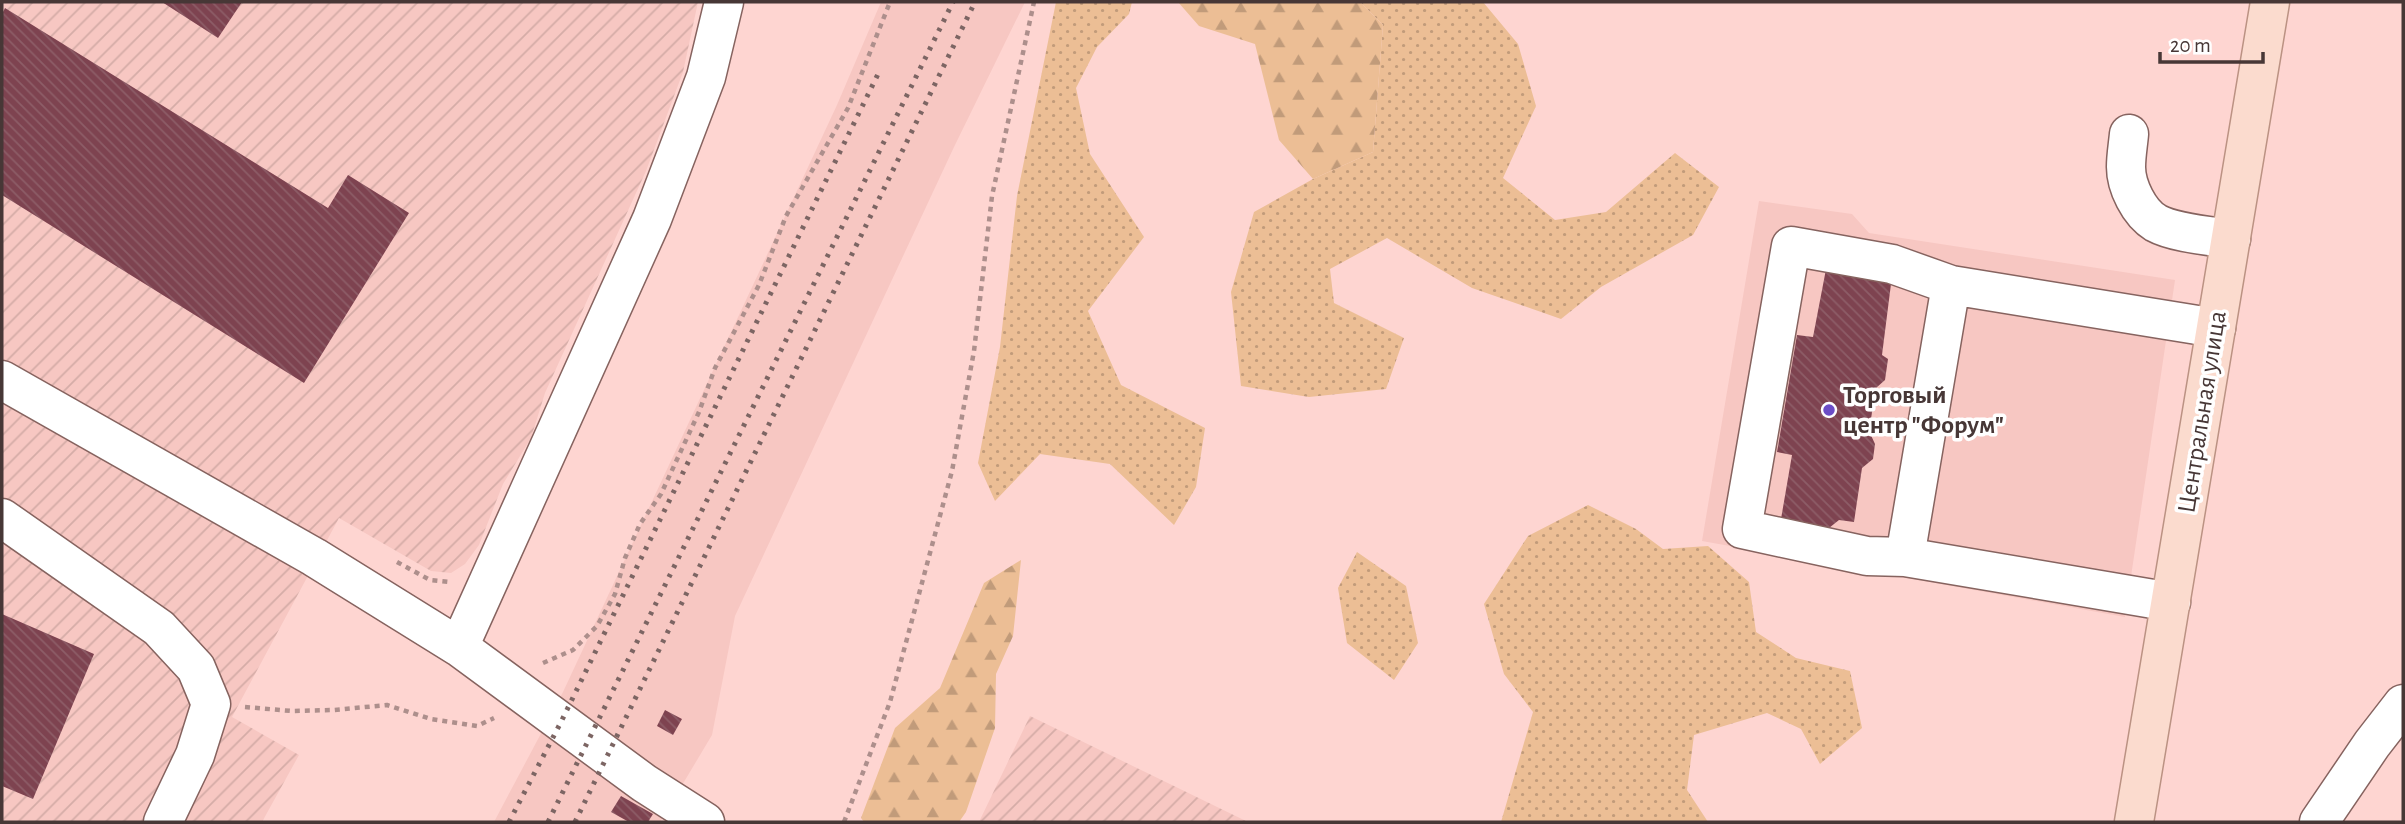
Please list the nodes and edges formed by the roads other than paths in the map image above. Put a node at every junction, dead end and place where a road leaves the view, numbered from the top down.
1 (724, 2) edge
2 (2270, 2) edge
3 (2129, 134) dead end
4 (2231, 239) junction
5 (1951, 285) junction
6 (2216, 328) junction
7 (2, 380) edge
8 (2, 518) edge
9 (1905, 557) junction
10 (2171, 602) junction
11 (459, 647) junction
12 (2403, 704) edge
13 (163, 822) edge
14 (705, 822) edge
15 (2134, 822) edge
16 (2319, 822) edge

1 - 11 street
2 - 4 main road, Центральная улица
3 - 4 street
4 - 6 main road, Центральная улица
5 - 6 street
5 - 9 street
5 - 9 street
6 - 10 main road, Центральная улица
7 - 11 street
8 - 13 street
9 - 10 street
10 - 15 main road, Центральная улица
11 - 14 street
12 - 16 street

